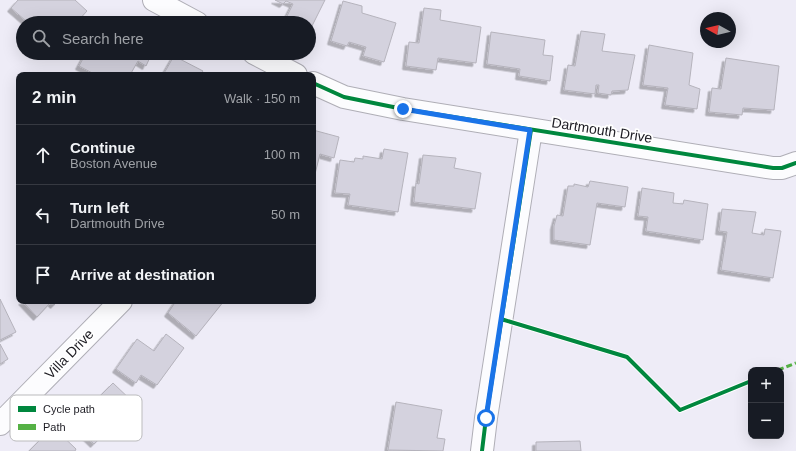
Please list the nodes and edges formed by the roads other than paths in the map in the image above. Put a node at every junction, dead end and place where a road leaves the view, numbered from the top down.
1 (154, 0) edge
2 (184, 16) edge
3 (264, 60) edge
4 (282, 72) edge
5 (316, 84) edge
6 (530, 130) junction
7 (796, 163) edge
8 (118, 304) edge
9 (29, 395) edge
10 (10, 414) edge
11 (0, 424) edge
12 (482, 451) edge

1 - 2 street
3 - 4 street
5 - 6 street, Dartmouth Drive
6 - 7 street, Dartmouth Drive
6 - 12 street
8 - 9 street, Villa Drive
10 - 11 street, Villa Drive

